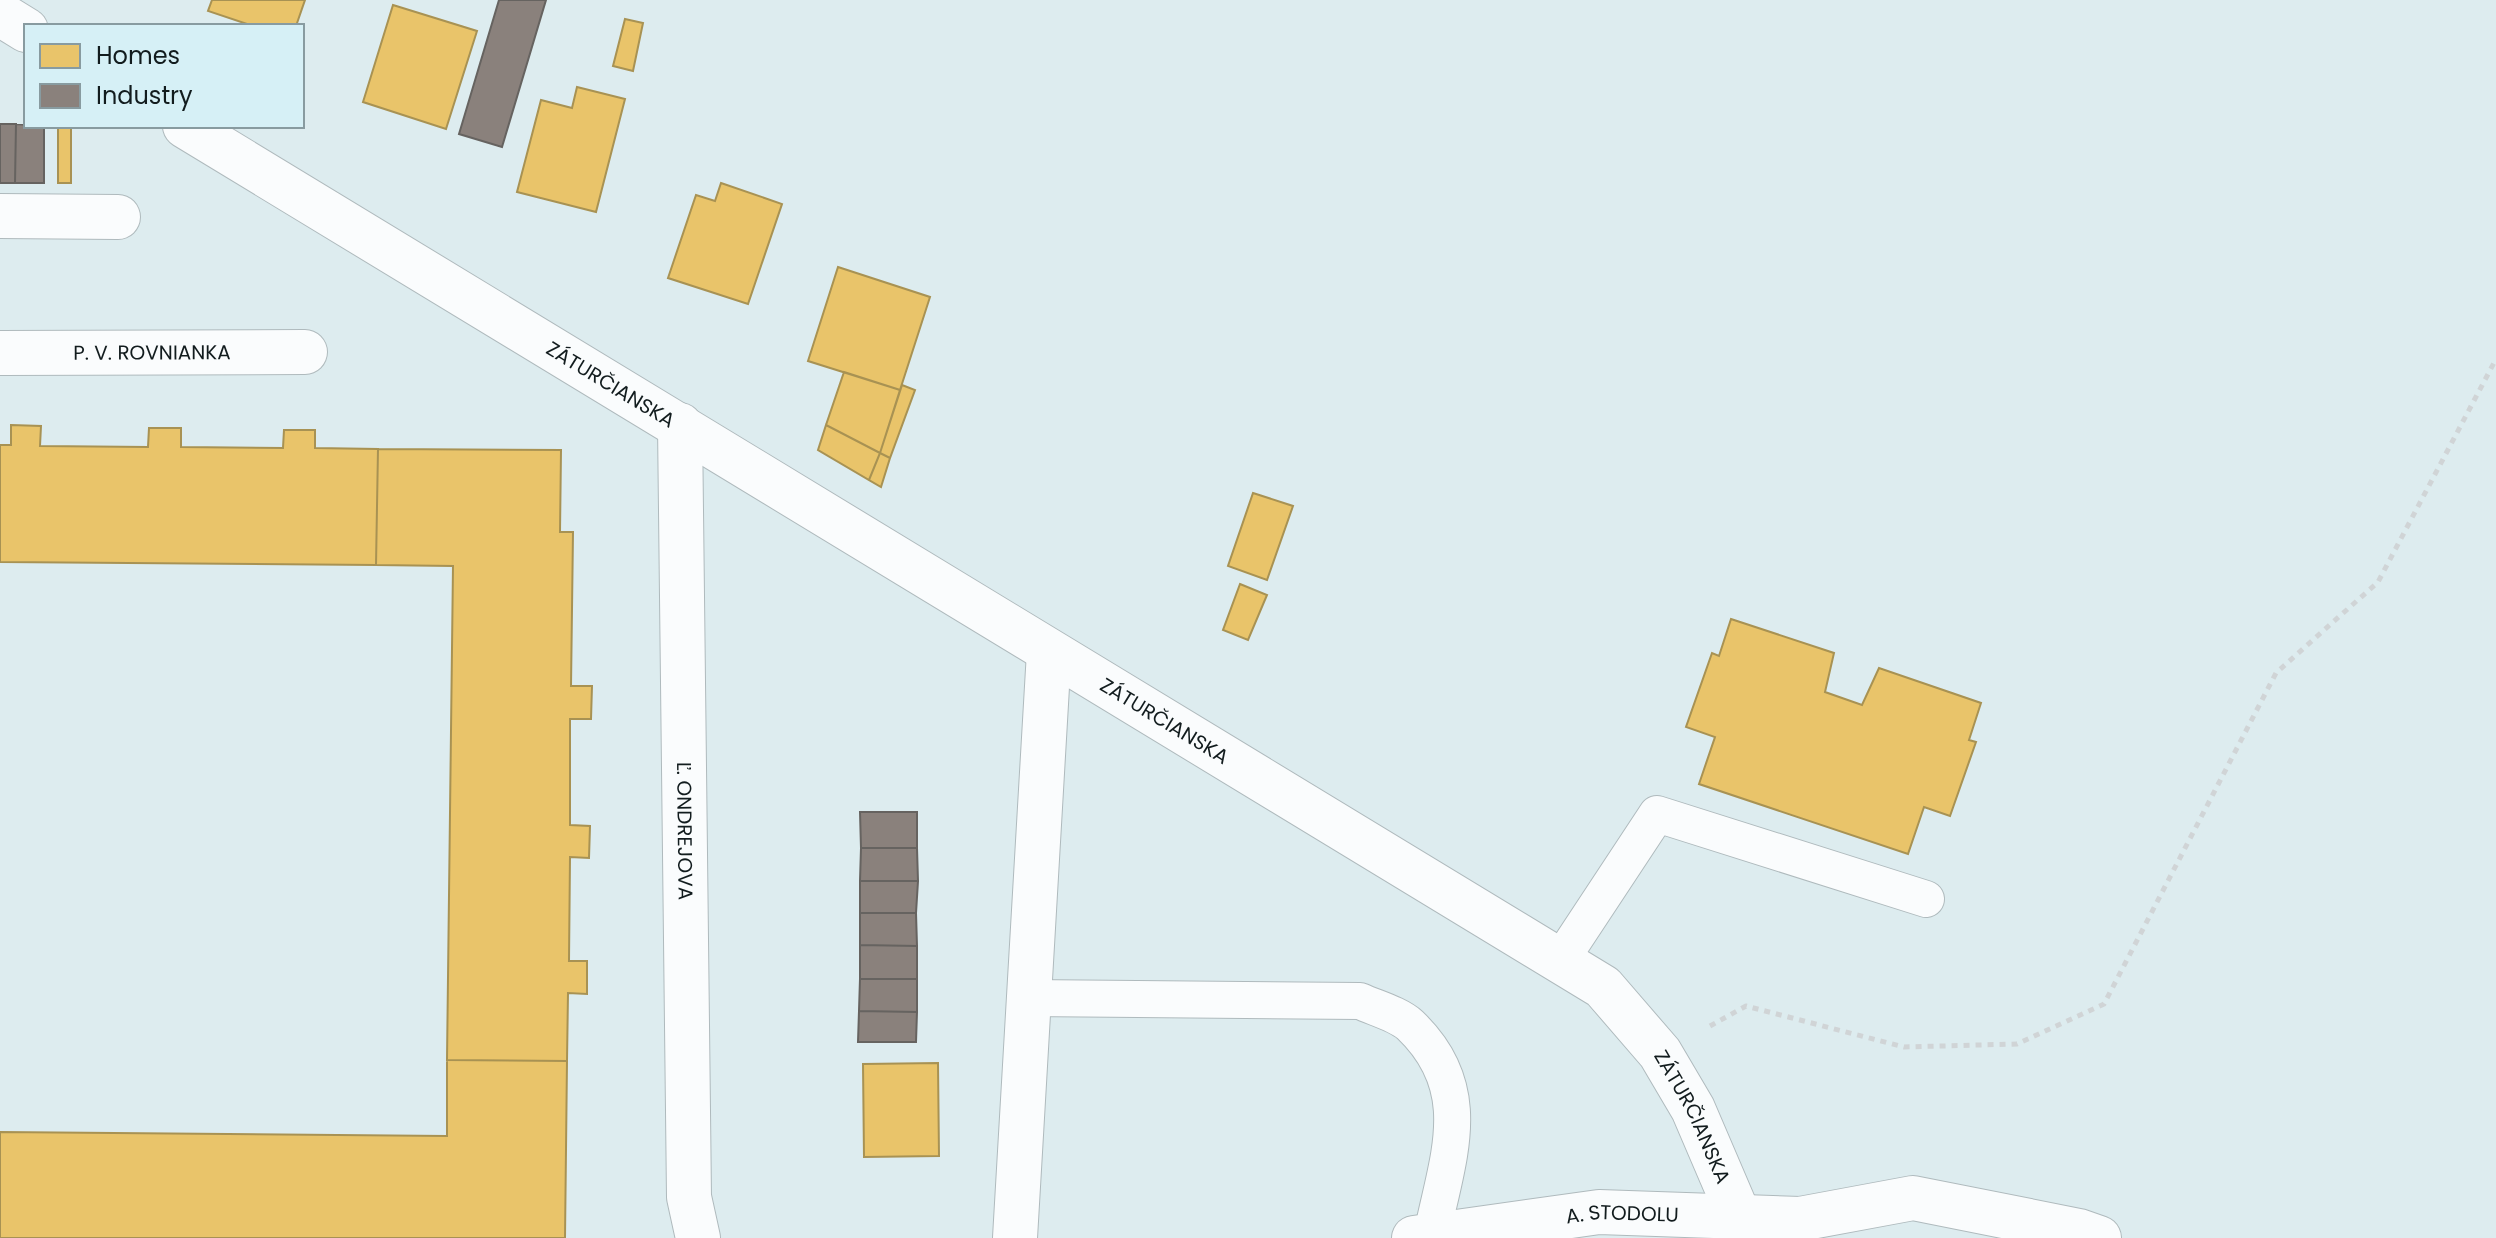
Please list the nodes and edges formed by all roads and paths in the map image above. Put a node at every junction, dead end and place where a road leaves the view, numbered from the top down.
1 (0, 14) edge
2 (24, 29) edge
3 (188, 128) edge
4 (0, 216) edge
5 (118, 217) dead end
6 (305, 352) dead end
7 (0, 353) edge
8 (2496, 359) edge
9 (680, 425) junction
10 (1049, 652) junction
11 (1926, 899) dead end
12 (1560, 961) junction
13 (1028, 998) junction
14 (1660, 1053) junction
15 (1741, 1226) edge
16 (1816, 1228) edge
17 (1423, 1236) edge
18 (698, 1238) edge
19 (1015, 1238) edge
20 (2099, 1238) edge

1 - 2 street
3 - 9 street, ZÁTURČIANSKA
4 - 5 street
6 - 7 street, P. V. ROVNIANKA
8 - 14 path
9 - 10 street, ZÁTURČIANSKA
9 - 18 street, Ľ. ONDREJOVA
10 - 12 street, ZÁTURČIANSKA
10 - 13 street
11 - 12 lane
12 - 14 street, ZÁTURČIANSKA
13 - 17 lane
13 - 19 street
14 - 15 street, ZÁTURČIANSKA
15 - 16 street
15 - 17 street, A. STODOLU
16 - 20 street

